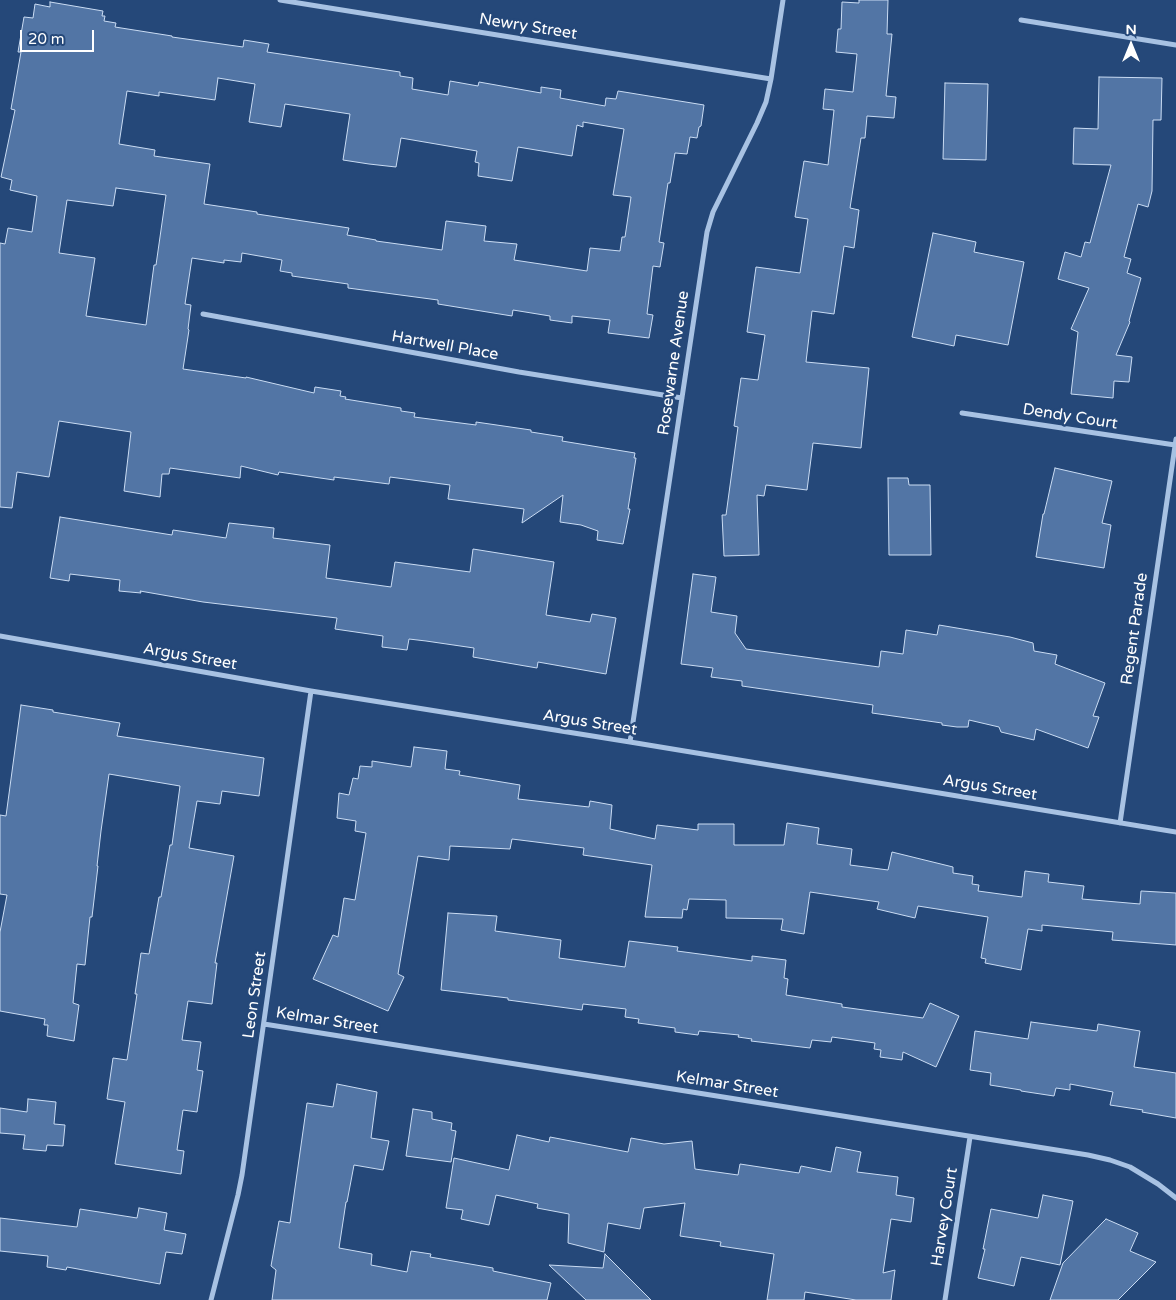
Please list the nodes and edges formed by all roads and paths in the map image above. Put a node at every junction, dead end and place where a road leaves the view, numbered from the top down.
1 (280, 0) edge
2 (783, 0) edge
3 (288, 1) edge
4 (1021, 20) dead end
5 (1176, 46) edge
6 (771, 79) junction
7 (203, 314) dead end
8 (682, 398) junction
9 (962, 413) dead end
10 (1176, 442) edge
11 (0, 636) edge
12 (311, 691) junction
13 (630, 742) junction
14 (1120, 823) junction
15 (1176, 832) edge
16 (264, 1024) junction
17 (970, 1137) junction
18 (1176, 1198) edge
19 (211, 1300) edge
20 (945, 1300) edge

1 - 3 street, Newry Street
2 - 6 street, Rosewarne Avenue
3 - 6 street, Newry Street
4 - 5 street
6 - 8 street, Rosewarne Avenue
7 - 8 street, Hartwell Place
8 - 13 street, Rosewarne Avenue
9 - 10 street, Dendy Court
10 - 14 street, Regent Parade
11 - 12 street, Argus Street
12 - 13 street, Argus Street
12 - 16 street, Leon Street
13 - 14 street, Argus Street
14 - 15 street, Argus Street
16 - 17 street, Kelmar Street
16 - 19 street, Leon Street
17 - 18 street, Kelmar Street
17 - 20 street, Harvey Court

